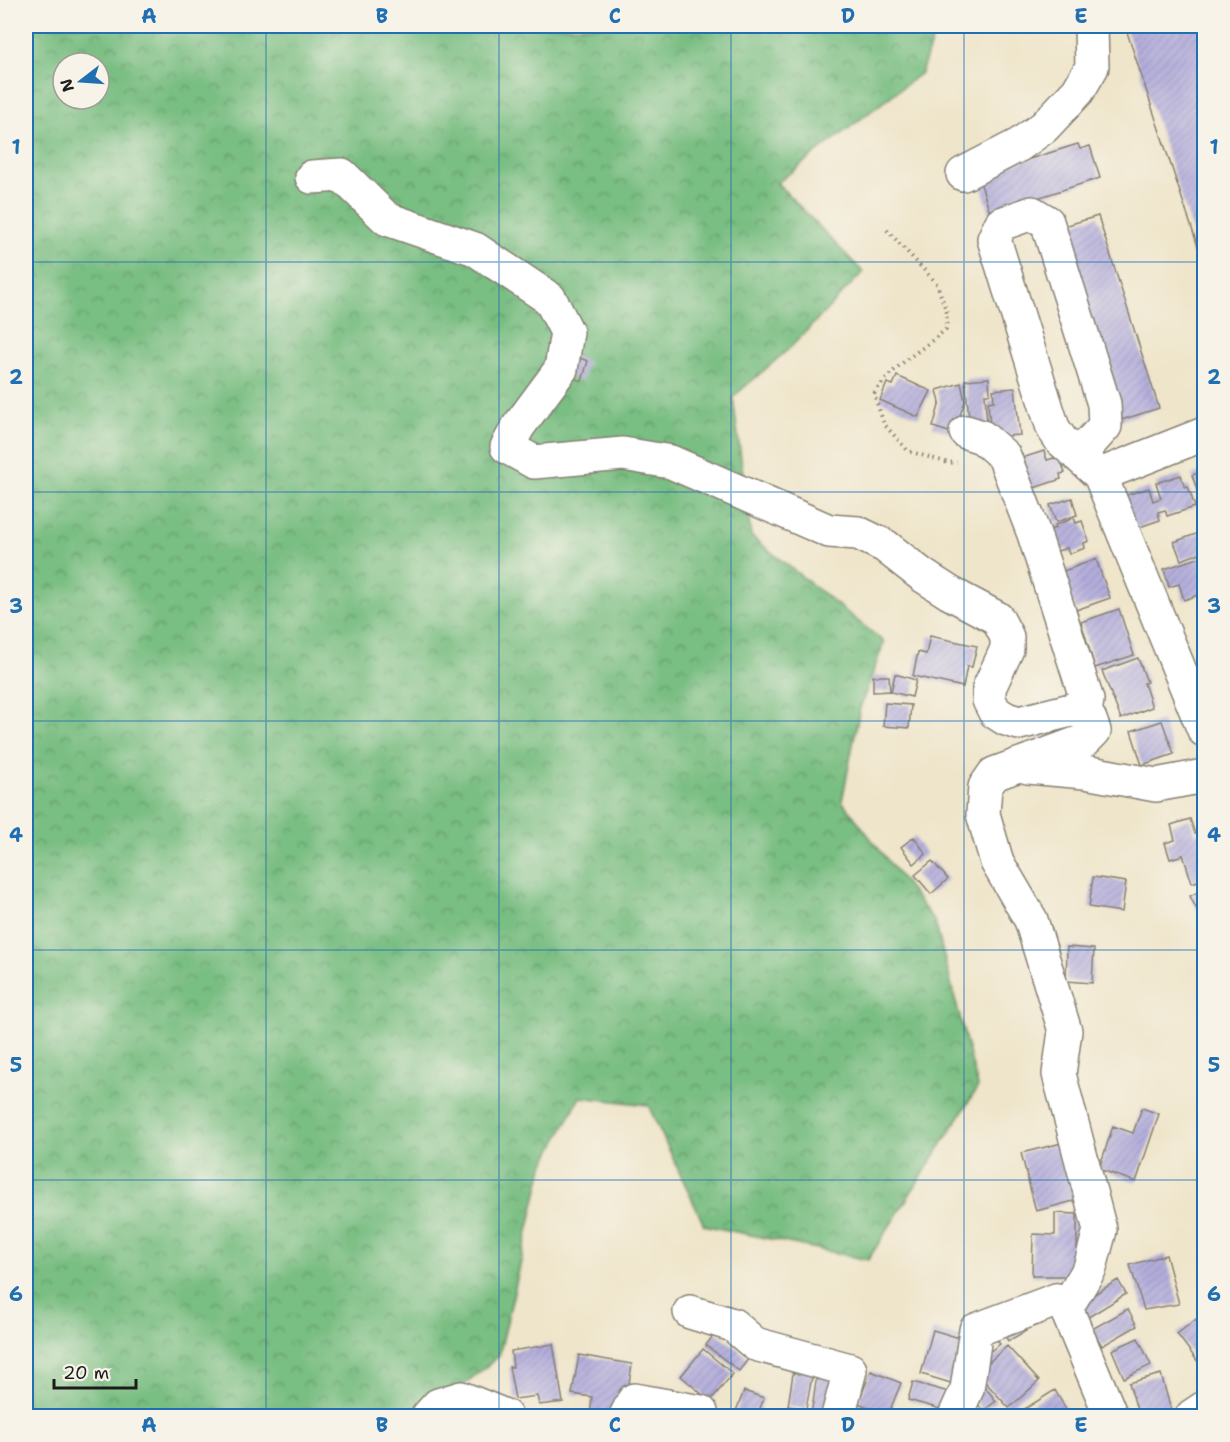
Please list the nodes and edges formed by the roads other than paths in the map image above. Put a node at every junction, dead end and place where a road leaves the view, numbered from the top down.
1 (1091, 26) edge
2 (963, 174) dead end
3 (312, 177) dead end
4 (1204, 434) edge
5 (979, 439) road end
6 (1089, 465) junction
7 (1085, 712) junction
8 (1204, 730) edge
9 (1011, 766) junction
10 (1204, 776) edge
11 (1066, 1308) junction
12 (690, 1312) dead end
13 (1204, 1408) edge
14 (428, 1416) edge
15 (506, 1416) edge
16 (626, 1416) edge
17 (702, 1416) edge
18 (838, 1416) edge
19 (955, 1416) edge
20 (1111, 1416) edge
21 (1192, 1416) edge

1 - 2 street
3 - 7 street
4 - 6 street
5 - 7 street
6 - 6 street
6 - 8 street
7 - 9 street
9 - 10 street
9 - 11 street
11 - 19 street
11 - 20 street
12 - 18 street
13 - 21 street
14 - 15 street
16 - 17 street

